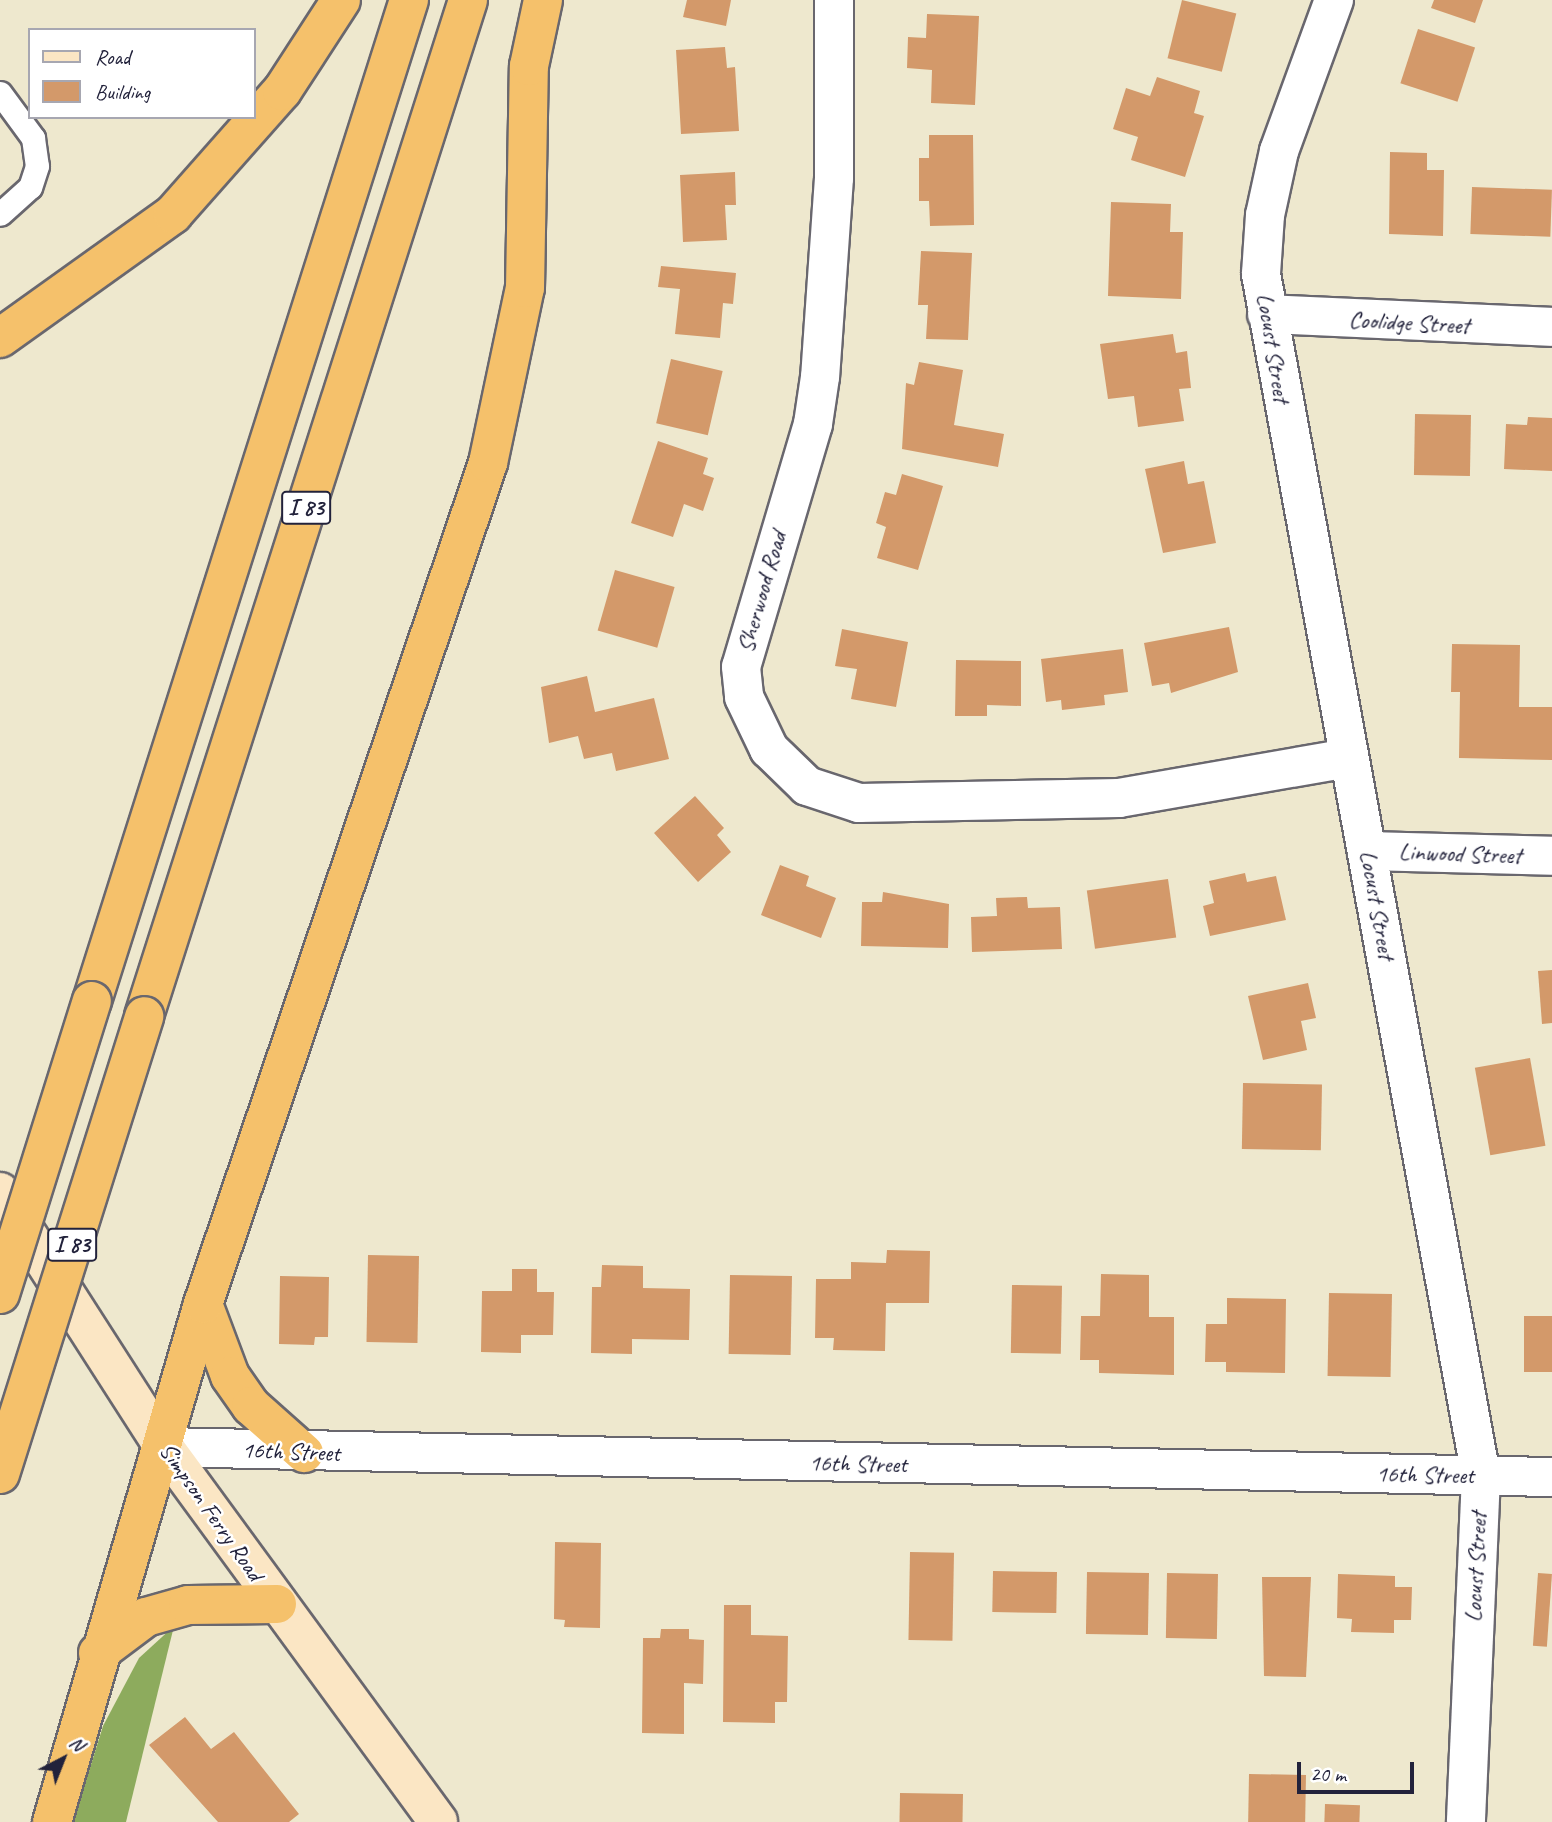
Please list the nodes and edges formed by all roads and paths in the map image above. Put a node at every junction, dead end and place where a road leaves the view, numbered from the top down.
1 (341, 0) edge
2 (409, 0) edge
3 (468, 0) edge
4 (543, 0) edge
5 (834, 0) edge
6 (1334, 0) edge
7 (0, 93) edge
8 (0, 214) edge
9 (1267, 314) junction
10 (1552, 327) edge
11 (0, 338) edge
12 (1349, 758) junction
13 (1367, 851) junction
14 (1552, 856) edge
15 (0, 1192) edge
16 (0, 1294) edge
17 (203, 1304) junction
18 (164, 1447) junction
19 (304, 1453) junction
20 (0, 1474) edge
21 (1481, 1476) junction
22 (1552, 1477) edge
23 (276, 1604) junction
24 (97, 1653) junction
25 (52, 1822) edge
26 (438, 1822) edge
27 (1466, 1822) edge

1 - 11 highway
2 - 16 highway, I 83, bridge
3 - 20 highway, I 83, bridge
4 - 17 highway
5 - 12 street, Sherwood Road
6 - 9 street, Locust Street
7 - 8 lane
9 - 10 street, Coolidge Street
9 - 12 street, Locust Street
12 - 13 street, Locust Street
13 - 14 street, Linwood Street
13 - 21 street, Locust Street
15 - 18 main road, Simpson Ferry Road
17 - 18 highway
17 - 19 highway
18 - 19 street, 16th Street
18 - 23 main road, Simpson Ferry Road
18 - 24 highway
19 - 21 street, 16th Street
21 - 22 street, 16th Street
21 - 27 street, Locust Street
23 - 24 highway
23 - 26 main road, Simpson Ferry Road
24 - 25 highway

